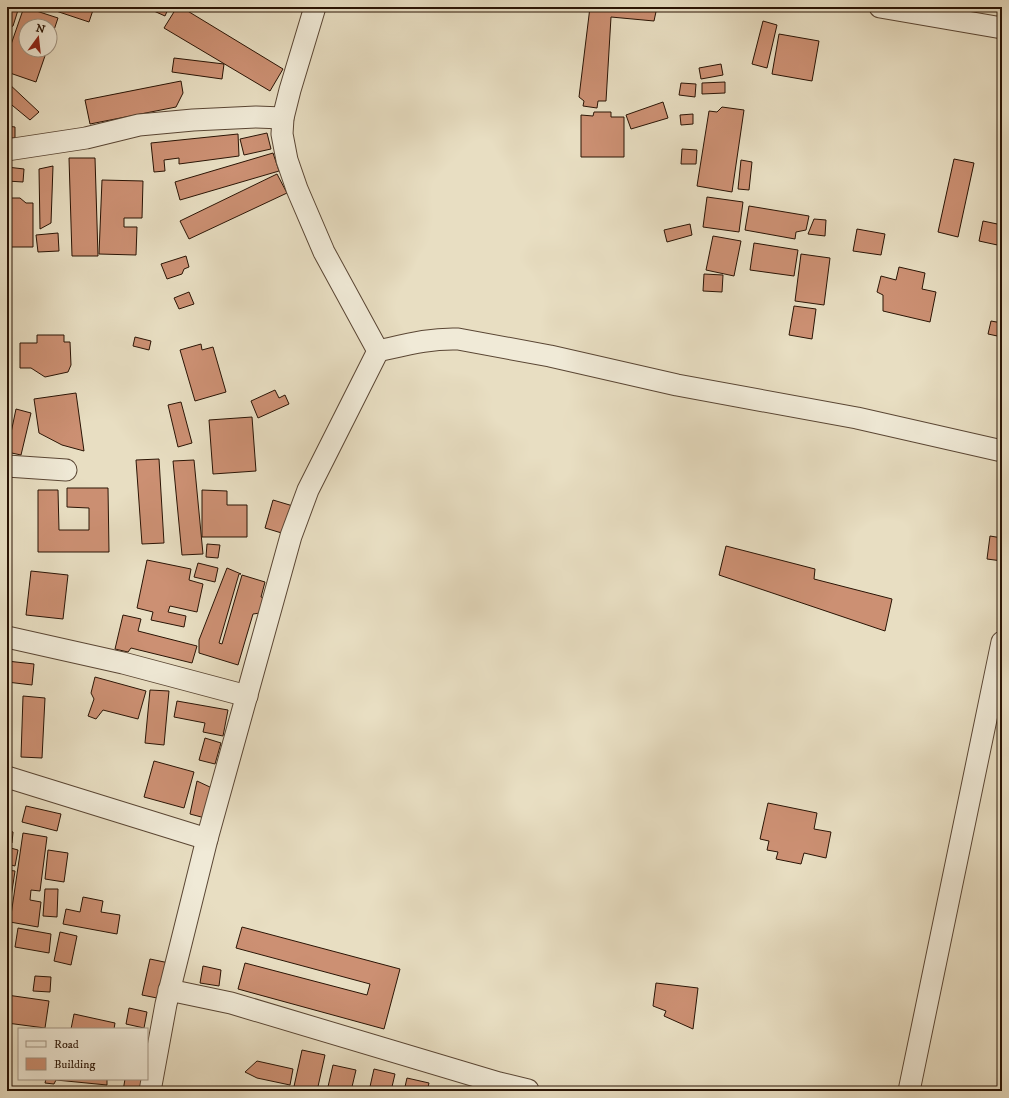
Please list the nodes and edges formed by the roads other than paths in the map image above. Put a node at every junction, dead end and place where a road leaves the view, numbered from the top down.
1 (314, 7) edge
2 (880, 7) edge
3 (1002, 28) edge
4 (283, 118) junction
5 (7, 150) edge
6 (378, 351) junction
7 (1002, 451) edge
8 (7, 466) edge
9 (66, 470) dead end
10 (7, 637) edge
11 (1002, 642) edge
12 (247, 696) junction
13 (7, 777) edge
14 (207, 839) junction
15 (169, 990) junction
16 (528, 1090) edge
17 (150, 1091) edge
18 (909, 1091) edge

1 - 4 street
2 - 3 street
4 - 5 street
4 - 6 street
6 - 7 street
6 - 12 street
8 - 9 street
10 - 12 street
11 - 18 street
12 - 14 street
13 - 14 street
14 - 15 street
15 - 16 street
15 - 17 street

